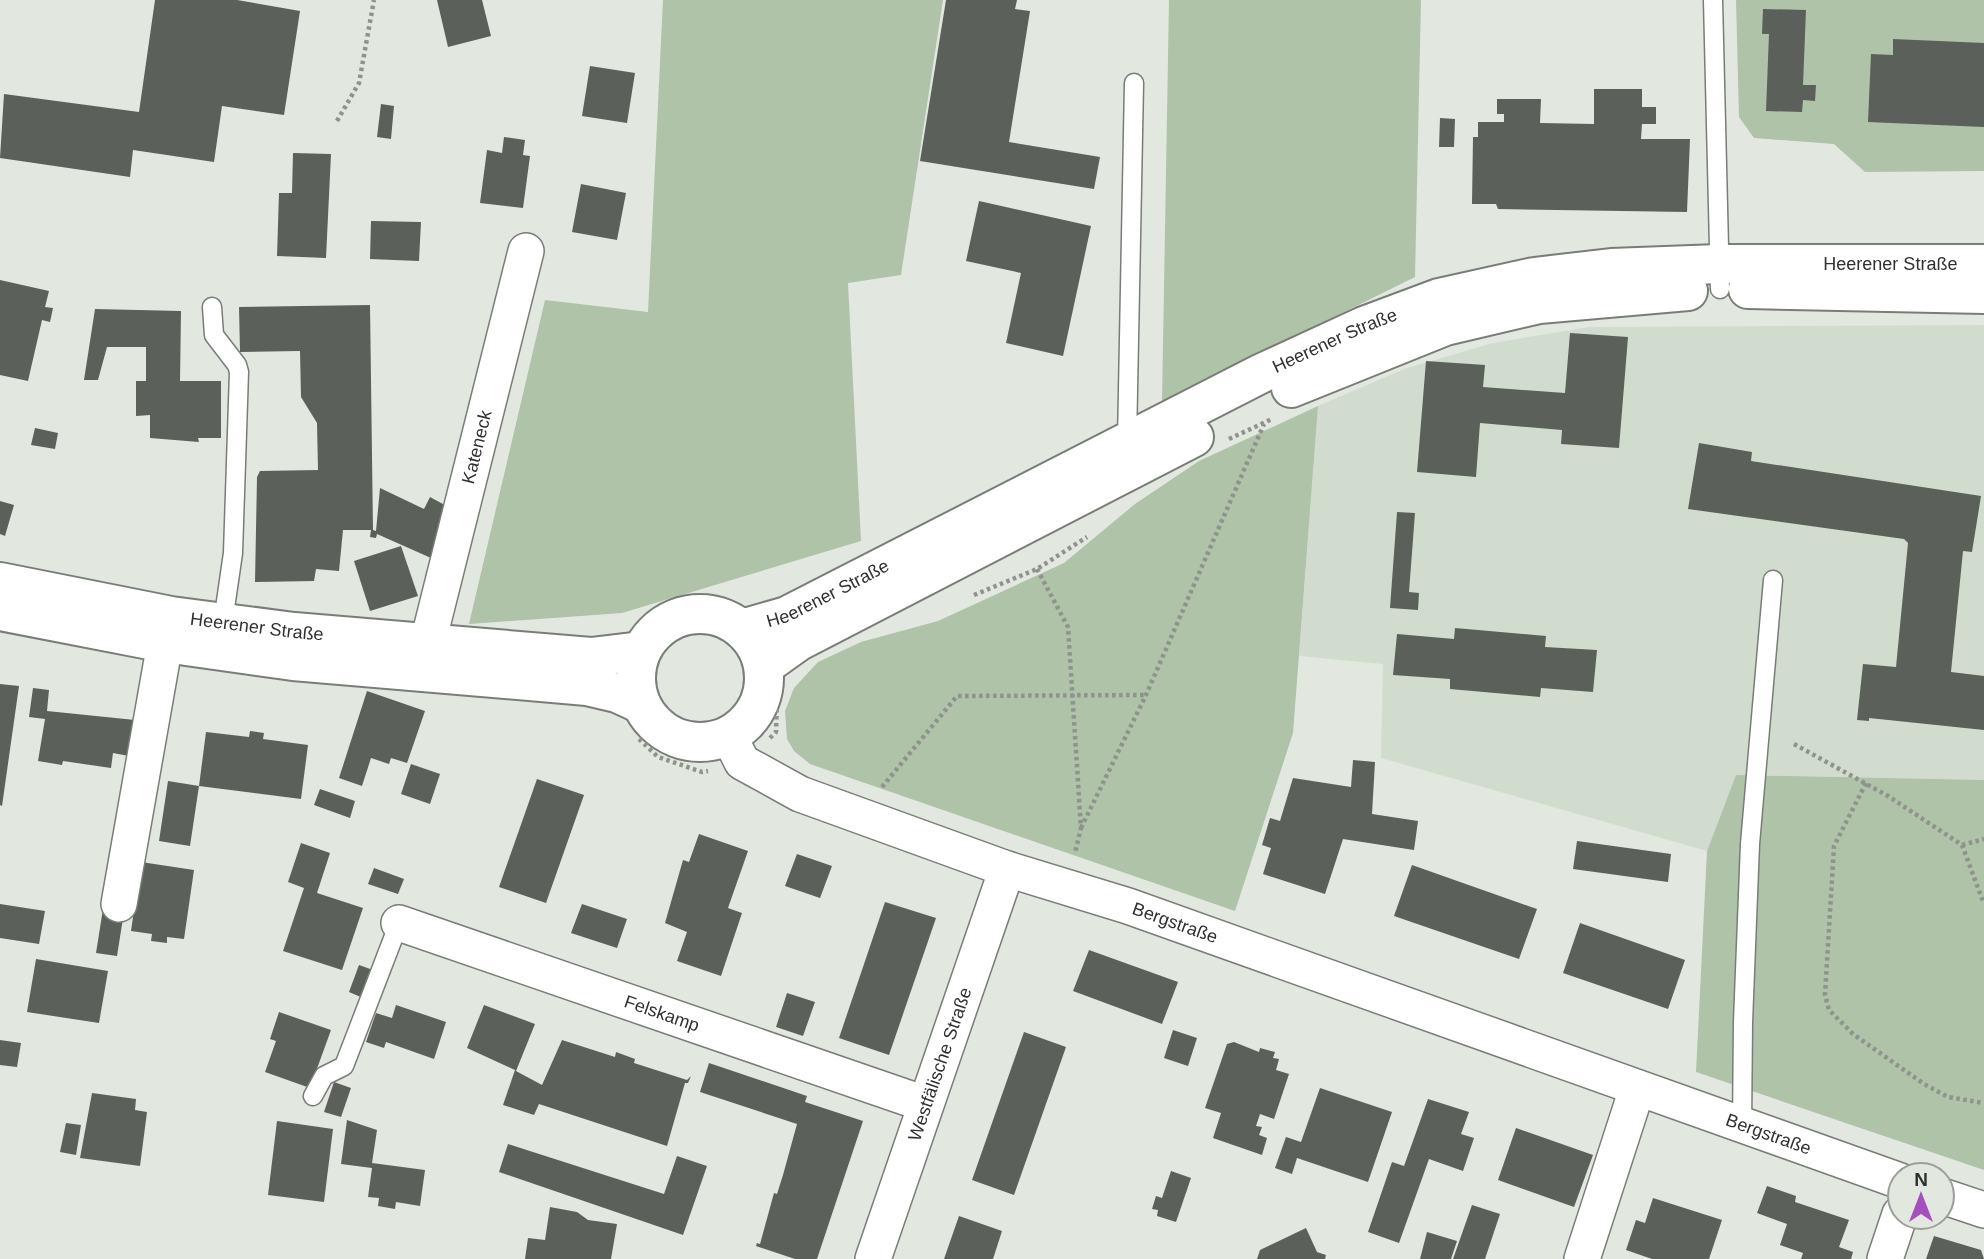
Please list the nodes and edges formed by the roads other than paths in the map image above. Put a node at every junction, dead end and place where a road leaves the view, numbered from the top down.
1 (1713, 0) edge
2 (1134, 83) dead end
3 (526, 251) dead end
4 (1984, 264) edge
5 (1720, 276) junction
6 (1984, 294) edge
7 (212, 307) dead end
8 (1127, 442) junction
9 (1773, 580) dead end
10 (0, 582) edge
11 (0, 611) edge
12 (223, 622) junction
13 (742, 629) junction
14 (428, 642) junction
15 (165, 643) junction
16 (640, 651) junction
17 (772, 680) junction
18 (640, 704) junction
19 (736, 749) junction
20 (1007, 869) junction
21 (119, 904) dead end
22 (399, 923) joint
23 (1637, 1089) junction
24 (313, 1097) dead end
25 (925, 1104) junction
26 (1742, 1126) junction
27 (1886, 1176) edge
28 (1956, 1201) edge
29 (1984, 1210) edge
30 (1894, 1231) edge
31 (873, 1259) edge
32 (1582, 1259) edge
33 (1885, 1259) edge

1 - 5 lane
2 - 8 lane
3 - 14 street, Kateneck
4 - 5 main road, Heerener Straße
5 - 6 main road, Heerener Straße
5 - 8 main road, Heerener Straße
5 - 17 main road, Heerener Straße
7 - 12 lane
8 - 13 main road, Heerener Straße
9 - 26 lane
10 - 12 main road, Heerener Straße
11 - 15 main road, Heerener Straße
12 - 14 main road, Heerener Straße
13 - 16 main road, Heerener Straße
13 - 17 main road, Heerener Straße
14 - 16 main road, Heerener Straße
15 - 18 main road, Heerener Straße
15 - 21 street
16 - 18 main road
17 - 19 main road
18 - 19 main road, Heerener Straße
19 - 20 street, Bergstraße
20 - 23 street, Bergstraße
20 - 25 street, Westfälische Straße
22 - 24 lane
22 - 25 street, Felskamp
23 - 26 street, Bergstraße
23 - 32 street
25 - 31 street, Westfälische Straße
26 - 27 street, Bergstraße
28 - 29 street
30 - 33 street

